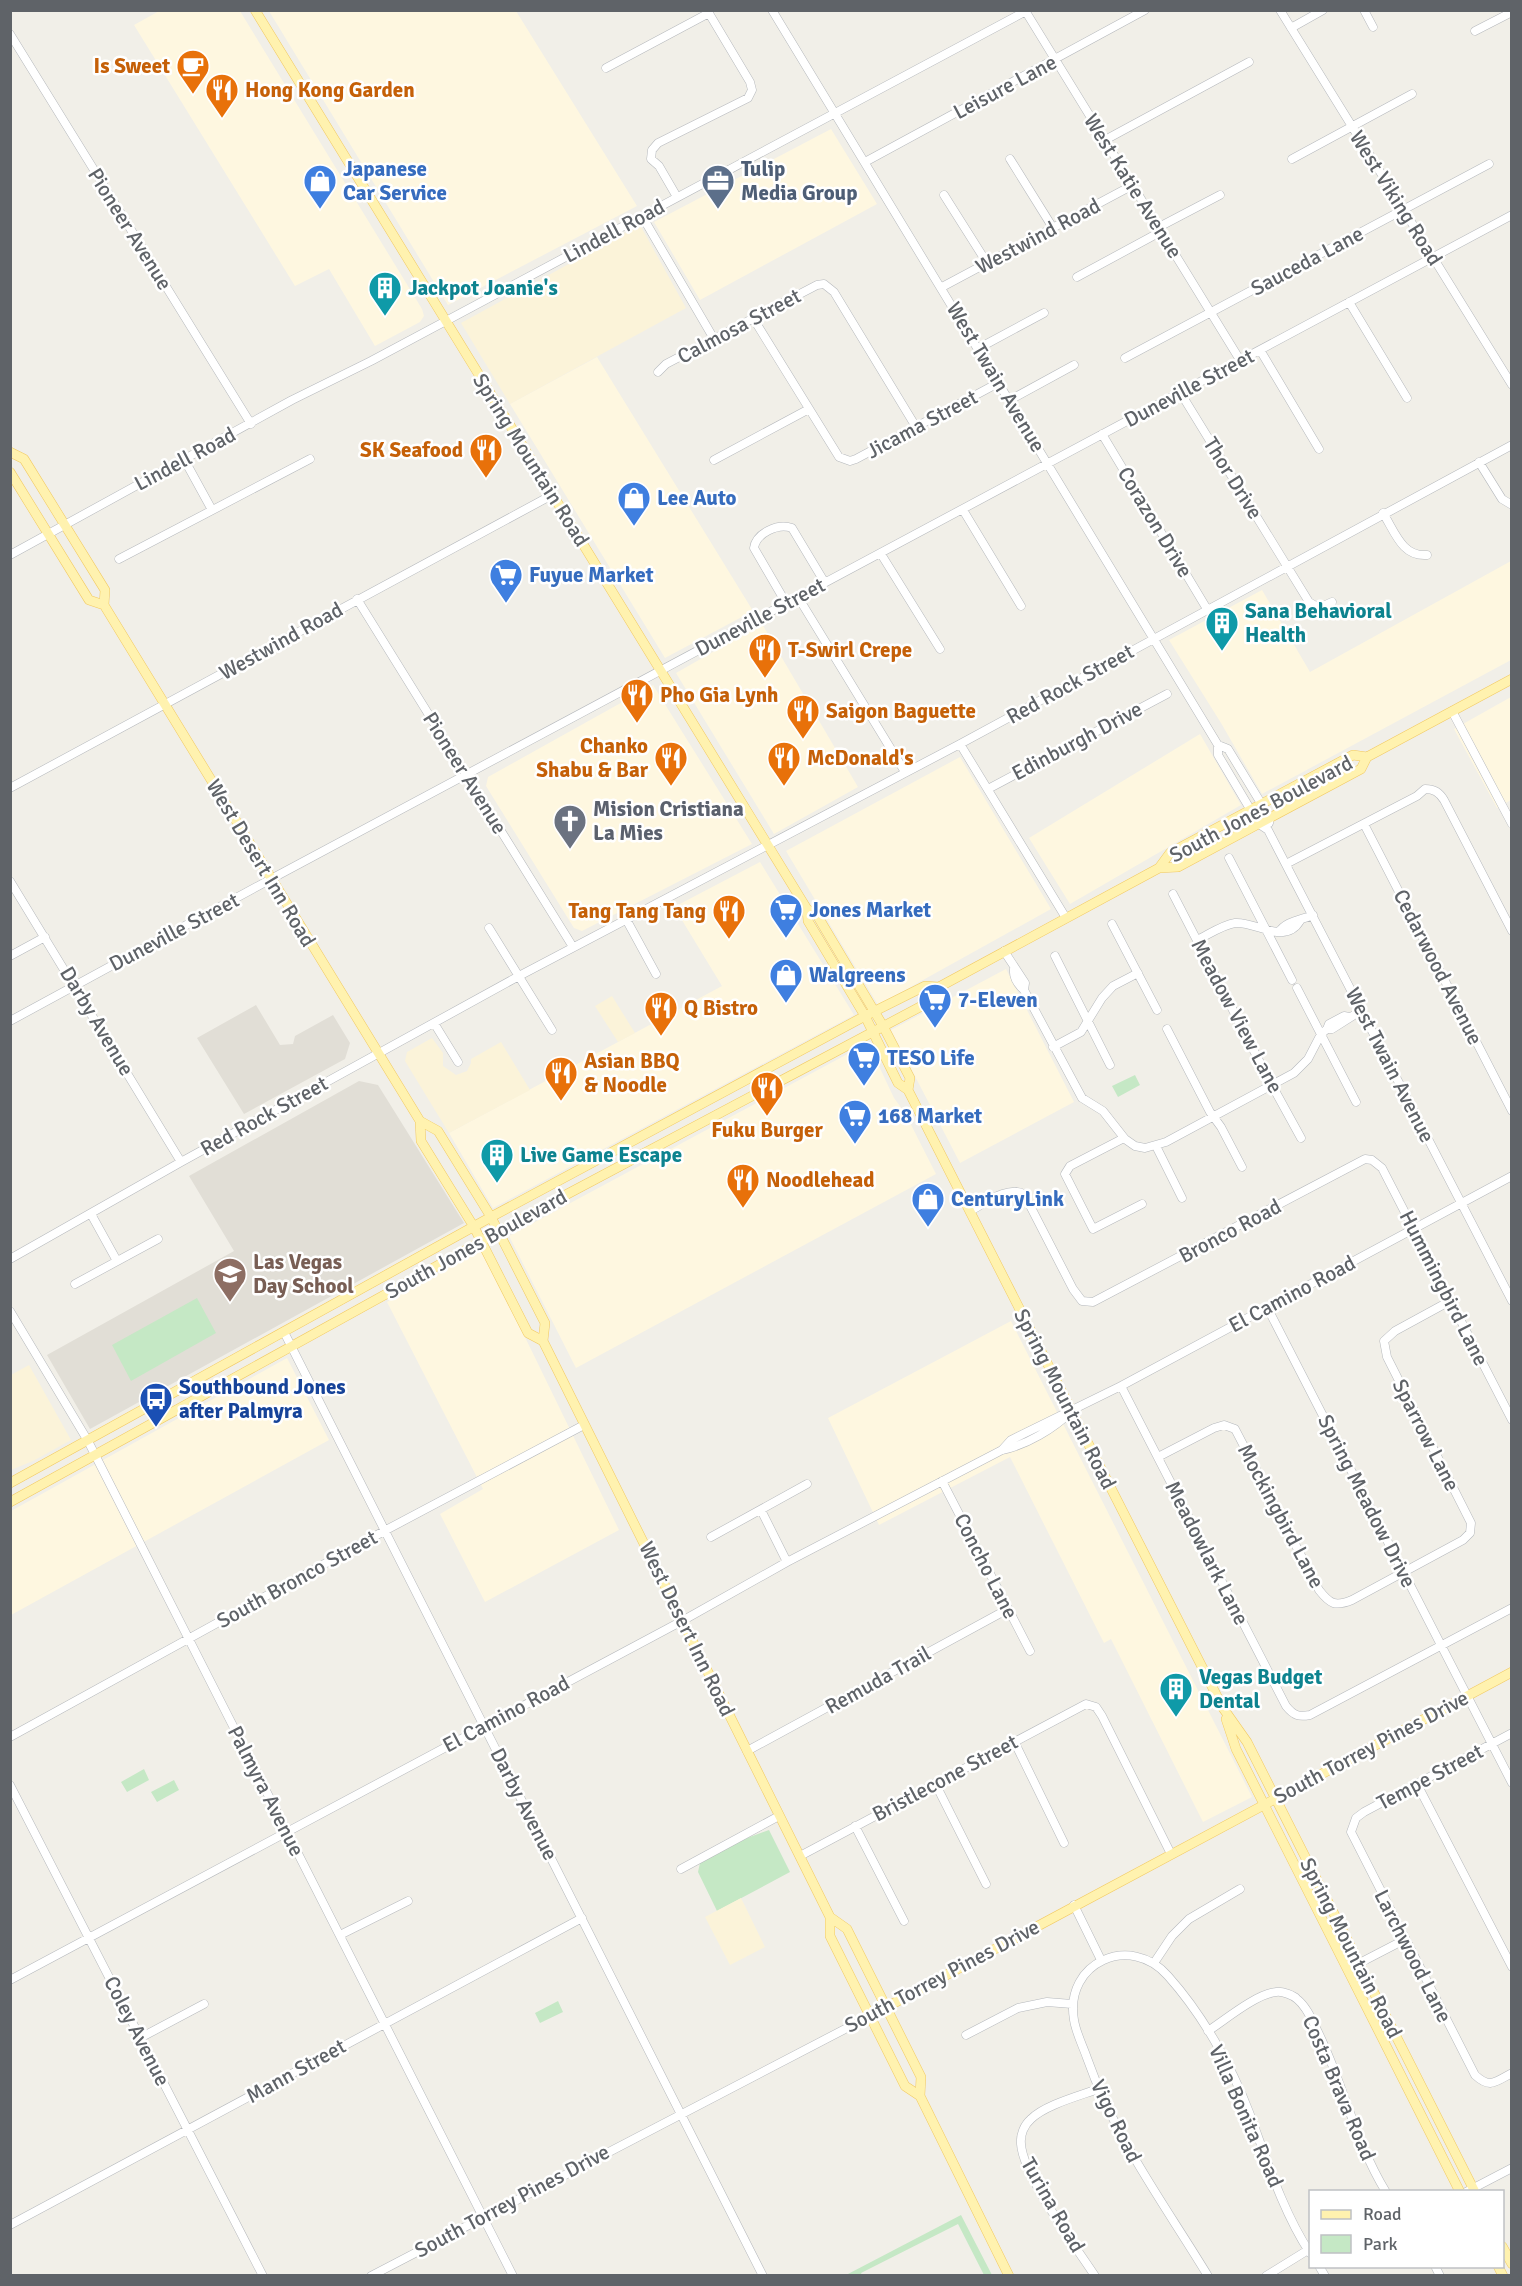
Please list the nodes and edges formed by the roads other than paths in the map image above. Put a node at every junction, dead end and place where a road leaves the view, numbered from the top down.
1 (255, 10) edge
2 (772, 10) edge
3 (1145, 10) edge
4 (1280, 10) edge
5 (1323, 10) edge
6 (1364, 10) edge
7 (1027, 11) edge
8 (708, 12) edge
9 (1512, 12) edge
10 (1373, 27) dead end
11 (1291, 28) junction
12 (1475, 31) dead end
13 (10, 34) edge
14 (1055, 60) junction
15 (1249, 63) dead end
16 (606, 68) dead end
17 (1412, 94) dead end
18 (834, 113) junction
19 (1352, 126) junction
20 (1105, 140) junction
21 (1010, 159) dead end
22 (1292, 159) dead end
23 (865, 162) junction
24 (1489, 164) dead end
25 (1133, 185) junction
26 (944, 195) dead end
27 (1220, 195) dead end
28 (677, 198) junction
29 (1403, 210) junction
30 (1512, 215) edge
31 (642, 216) junction
32 (1053, 228) junction
33 (1160, 229) junction
34 (1432, 257) junction
35 (987, 263) junction
36 (1077, 277) dead end
37 (942, 287) junction
38 (1349, 302) junction
39 (1211, 312) junction
40 (1044, 314) dead end
41 (753, 318) junction
42 (445, 321) junction
43 (714, 339) junction
44 (979, 348) junction
45 (1260, 350) junction
46 (1125, 358) dead end
47 (1240, 360) junction
48 (1074, 365) dead end
49 (658, 372) dead end
50 (1000, 382) junction
51 (1512, 385) edge
52 (1180, 392) junction
53 (1407, 398) dead end
54 (1010, 400) junction
55 (809, 409) junction
56 (250, 424) junction
57 (916, 427) junction
58 (1102, 434) junction
59 (1512, 445) edge
60 (1319, 449) dead end
61 (10, 452) edge
62 (184, 459) junction
63 (310, 459) dead end
64 (714, 460) dead end
65 (1479, 462) junction
66 (1048, 464) junction
67 (10, 472) edge
68 (552, 495) junction
69 (1512, 505) edge
70 (212, 510) junction
71 (963, 510) junction
72 (1383, 513) junction
73 (65, 525) junction
74 (48, 534) junction
75 (881, 554) junction
76 (10, 555) edge
77 (1427, 555) dead end
78 (119, 559) dead end
79 (1287, 565) junction
80 (825, 582) junction
81 (798, 597) junction
82 (357, 599) junction
83 (1332, 602) dead end
84 (786, 603) junction
85 (104, 605) junction
86 (1021, 606) dead end
87 (1207, 609) junction
88 (1154, 638) junction
89 (940, 649) dead end
90 (660, 670) junction
91 (1512, 679) edge
92 (1167, 694) dead end
93 (165, 704) junction
94 (1452, 711) junction
95 (960, 744) junction
96 (1218, 745) junction
97 (1367, 757) junction
98 (905, 772) junction
99 (466, 776) junction
100 (10, 788) edge
101 (988, 789) junction
102 (1262, 804) junction
103 (1251, 810) junction
104 (1270, 818) junction
105 (1259, 824) junction
106 (1364, 824) junction
107 (1512, 824) edge
108 (1268, 830) junction
109 (768, 845) junction
110 (1229, 858) dead end
111 (1286, 864) junction
112 (1159, 867) junction
113 (271, 879) junction
114 (10, 881) edge
115 (1173, 894) dead end
116 (807, 909) junction
117 (1313, 915) junction
118 (1066, 918) junction
119 (626, 919) junction
120 (1112, 924) dead end
121 (489, 928) dead end
122 (1268, 931) junction
123 (1512, 931) edge
124 (45, 937) junction
125 (1197, 940) junction
126 (573, 947) junction
127 (1004, 951) junction
128 (10, 956) edge
129 (1055, 956) dead end
130 (1138, 973) junction
131 (656, 974) dead end
132 (519, 976) junction
133 (1293, 980) dead end
134 (76, 986) junction
135 (939, 987) junction
136 (1297, 988) dead end
137 (1157, 1010) dead end
138 (1362, 1010) junction
139 (875, 1011) junction
140 (865, 1017) junction
141 (10, 1021) edge
142 (1088, 1022) junction
143 (434, 1023) junction
144 (883, 1026) junction
145 (1167, 1029) dead end
146 (552, 1030) dead end
147 (1324, 1031) junction
148 (872, 1032) junction
149 (1053, 1047) junction
150 (378, 1054) junction
151 (458, 1062) dead end
152 (1110, 1065) dead end
153 (1272, 1084) junction
154 (908, 1090) junction
155 (1356, 1102) dead end
156 (1512, 1111) edge
157 (1214, 1118) junction
158 (420, 1121) junction
159 (669, 1122) junction
160 (681, 1133) junction
161 (1124, 1138) junction
162 (1301, 1138) dead end
163 (1156, 1146) junction
164 (1372, 1160) joint
165 (181, 1162) junction
166 (1242, 1167) dead end
167 (1512, 1176) edge
168 (1182, 1198) dead end
169 (1461, 1203) junction
170 (1142, 1204) dead end
171 (970, 1211) junction
172 (91, 1214) junction
173 (491, 1218) junction
174 (474, 1227) junction
175 (1414, 1229) junction
176 (499, 1232) junction
177 (158, 1239) dead end
178 (481, 1241) junction
179 (10, 1259) edge
180 (117, 1261) junction
181 (75, 1284) dead end
182 (1450, 1301) junction
183 (1512, 1301) edge
184 (1267, 1307) junction
185 (10, 1311) edge
186 (284, 1332) junction
187 (543, 1341) junction
188 (291, 1346) junction
189 (1121, 1386) junction
190 (1072, 1411) junction
191 (1512, 1420) edge
192 (584, 1425) junction
193 (88, 1441) junction
194 (94, 1455) junction
195 (1158, 1458) junction
196 (942, 1481) junction
197 (10, 1484) edge
198 (807, 1484) dead end
199 (10, 1502) edge
200 (760, 1510) junction
201 (386, 1530) junction
202 (711, 1536) dead end
203 (787, 1562) junction
204 (1404, 1572) junction
205 (1512, 1608) edge
206 (1008, 1609) junction
207 (682, 1621) junction
208 (190, 1638) junction
209 (1442, 1645) junction
210 (1030, 1651) dead end
211 (1512, 1672) edge
212 (1467, 1696) junction
213 (1223, 1708) junction
214 (484, 1725) junction
215 (1512, 1733) edge
216 (10, 1737) edge
217 (1014, 1741) junction
218 (1491, 1744) junction
219 (747, 1751) junction
220 (935, 1783) junction
221 (1512, 1783) edge
222 (1417, 1784) junction
223 (10, 1785) edge
224 (1275, 1798) junction
225 (1264, 1804) junction
226 (779, 1816) junction
227 (1352, 1825) joint
228 (855, 1826) junction
229 (286, 1831) junction
230 (1064, 1843) dead end
231 (1171, 1854) junction
232 (800, 1856) junction
233 (681, 1869) dead end
234 (986, 1884) dead end
235 (1240, 1889) dead end
236 (408, 1901) dead end
237 (1074, 1905) junction
238 (830, 1917) junction
239 (582, 1918) junction
240 (904, 1921) dead end
241 (340, 1935) junction
242 (88, 1937) junction
243 (1404, 1940) junction
244 (1101, 1960) junction
245 (1154, 1963) junction
246 (1359, 1963) junction
247 (1512, 1967) edge
248 (1348, 1969) junction
249 (10, 1980) edge
250 (204, 2004) dead end
251 (1072, 2004) junction
252 (886, 2007) junction
253 (870, 2016) junction
254 (385, 2023) junction
255 (1208, 2031) junction
256 (966, 2035) dead end
257 (140, 2038) junction
258 (1512, 2073) edge
259 (1098, 2089) junction
260 (920, 2096) junction
261 (681, 2114) junction
262 (188, 2130) junction
263 (1512, 2168) edge
264 (1385, 2190) edge
265 (1459, 2190) edge
266 (1471, 2190) edge
267 (483, 2217) junction
268 (10, 2225) edge
269 (1504, 2248) edge
270 (1309, 2252) edge
271 (1512, 2264) edge
272 (263, 2276) edge
273 (371, 2276) edge
274 (513, 2276) edge
275 (763, 2276) edge
276 (1009, 2276) edge
277 (1095, 2276) edge
278 (1208, 2276) edge
279 (1266, 2276) edge

1 - 42 main road, Spring Mountain Road
2 - 18 street, West Twain Avenue
3 - 14 street, Leisure Lane
4 - 11 street, West Viking Road
5 - 11 street
6 - 10 street
7 - 14 street, West Katie Avenue
7 - 18 street, Lindell Road
8 - 16 street
8 - 28 street
9 - 12 street
11 - 19 street, West Viking Road
13 - 56 street, Pioneer Avenue
14 - 20 street, West Katie Avenue
14 - 23 street, Leisure Lane
15 - 20 street
17 - 19 street
18 - 23 street, West Twain Avenue
18 - 28 street, Lindell Road
19 - 22 street
19 - 29 street, West Viking Road
20 - 25 street, West Katie Avenue
21 - 32 street
23 - 37 street, West Twain Avenue
24 - 29 street, Sauceda Lane
25 - 32 street, Westwind Road
25 - 33 street, West Katie Avenue
26 - 35 street
27 - 33 street
28 - 31 street, Lindell Road
29 - 34 street, West Viking Road
29 - 39 street, Sauceda Lane
30 - 34 street, Duneville Street
31 - 42 street, Lindell Road
31 - 43 street
32 - 35 street, Westwind Road
33 - 36 street
33 - 39 street, West Katie Avenue
34 - 38 street, Duneville Street
34 - 51 street, West Viking Road
35 - 37 street, Westwind Road
37 - 44 street, West Twain Avenue
38 - 45 street, Duneville Street
38 - 53 street
39 - 46 street, Sauceda Lane
39 - 47 street, West Katie Avenue
40 - 44 street
41 - 43 street, Calmosa Street
41 - 55 street
41 - 57 street, Calmosa Street
42 - 56 street, Lindell Road
42 - 68 main road, Spring Mountain Road
43 - 49 street, Calmosa Street
44 - 50 street, West Twain Avenue
45 - 47 street, Duneville Street
45 - 60 street
47 - 52 street, Duneville Street
48 - 54 street
50 - 54 street, West Twain Avenue
50 - 57 street, Jicama Street
52 - 58 street, Duneville Street
52 - 79 street, Thor Drive
54 - 66 street, West Twain Avenue
55 - 57 street, Jicama Street
55 - 64 street
56 - 62 street, Lindell Road
58 - 66 street, Duneville Street
58 - 87 street, Corazon Drive
59 - 65 street, Red Rock Street
61 - 73 main road, West Desert Inn Road
62 - 70 street
62 - 73 street, Lindell Road
63 - 70 street
65 - 69 street
65 - 72 street, Red Rock Street
66 - 71 street, Duneville Street
66 - 88 street, West Twain Avenue
67 - 74 main road, West Desert Inn Road
68 - 82 street, Westwind Road
68 - 90 main road, Spring Mountain Road
70 - 78 street
71 - 75 street, Duneville Street
71 - 86 street
72 - 77 street
72 - 79 street, Red Rock Street
73 - 74 street, Lindell Road
73 - 85 main road, West Desert Inn Road
74 - 76 street, Lindell Road
74 - 85 main road, West Desert Inn Road
75 - 80 street, Duneville Street
75 - 89 street
79 - 83 street, Thor Drive
79 - 87 street, Red Rock Street
80 - 81 street, Duneville Street
80 - 84 street
81 - 84 street, Duneville Street
81 - 98 street
82 - 93 street, Westwind Road
82 - 99 street, Pioneer Avenue
84 - 90 street, Duneville Street
85 - 93 main road, West Desert Inn Road
87 - 88 street, Red Rock Street
88 - 95 street, Red Rock Street
88 - 96 street, West Twain Avenue
90 - 99 street, Duneville Street
90 - 109 main road, Spring Mountain Road
91 - 94 main road, South Jones Boulevard
92 - 101 street, Edinburgh Drive
93 - 100 street, Westwind Road
93 - 113 main road, West Desert Inn Road
94 - 97 main road, South Jones Boulevard
94 - 107 street
95 - 98 street, Red Rock Street
95 - 101 street
96 - 102 street, West Twain Avenue
96 - 103 street, West Twain Avenue
97 - 102 main road, South Jones Boulevard
97 - 104 main road, South Jones Boulevard
98 - 109 street, Red Rock Street
99 - 113 street, Duneville Street
99 - 126 street, Pioneer Avenue
101 - 118 street
102 - 103 main road, South Jones Boulevard
102 - 104 street, West Twain Avenue
103 - 105 street, West Twain Avenue
103 - 112 main road, South Jones Boulevard
104 - 105 main road, South Jones Boulevard
104 - 108 street
105 - 108 street, West Twain Avenue
105 - 112 main road, South Jones Boulevard
106 - 111 street
106 - 123 street
106 - 156 street, Cedarwood Avenue
108 - 111 street, West Twain Avenue
109 - 116 main road, Spring Mountain Road
109 - 119 street, Red Rock Street
110 - 122 street
111 - 117 street, West Twain Avenue
112 - 118 main road, South Jones Boulevard
113 - 134 street, Duneville Street
113 - 150 main road, West Desert Inn Road
114 - 124 street, Darby Avenue
115 - 125 street, Meadow View Lane
116 - 139 main road, Spring Mountain Road
116 - 140 main road, Spring Mountain Road
117 - 122 street
117 - 138 street, West Twain Avenue
118 - 127 main road, South Jones Boulevard
119 - 126 street, Red Rock Street
119 - 131 street
120 - 130 street
121 - 132 street
122 - 125 street
122 - 133 street
124 - 128 street
124 - 134 street, Darby Avenue
125 - 153 street, Meadow View Lane
126 - 132 street, Red Rock Street
127 - 135 main road, South Jones Boulevard
127 - 149 street
129 - 142 street
130 - 137 street
130 - 142 street
132 - 143 street, Red Rock Street
132 - 146 street
134 - 141 street, Duneville Street
134 - 165 street, Darby Avenue
135 - 139 main road, South Jones Boulevard
135 - 144 main road, South Jones Boulevard
136 - 147 street
138 - 147 street
138 - 169 street, West Twain Avenue
139 - 140 main road, South Jones Boulevard
139 - 144 main road, Spring Mountain Road
140 - 148 main road, Spring Mountain Road
140 - 159 main road, South Jones Boulevard
142 - 149 street
142 - 152 street
143 - 150 street, Red Rock Street
143 - 151 street
144 - 148 main road, South Jones Boulevard
144 - 154 main road, Spring Mountain Road
145 - 157 street
147 - 153 street
147 - 155 street
148 - 154 main road, Spring Mountain Road
148 - 160 main road, South Jones Boulevard
149 - 161 street
150 - 158 main road, West Desert Inn Road
150 - 165 street, Red Rock Street
153 - 157 street
153 - 162 street, Meadow View Lane
154 - 171 main road, Spring Mountain Road
157 - 163 street
157 - 166 street
158 - 173 main road, West Desert Inn Road
158 - 174 main road, West Desert Inn Road
159 - 160 main road
159 - 173 main road, South Jones Boulevard
160 - 176 main road, South Jones Boulevard
161 - 163 street
161 - 170 street
163 - 168 street
164 - 171 street, Bronco Road
164 - 175 street, Hummingbird Lane
165 - 172 street, Red Rock Street
167 - 169 street, El Camino Road
169 - 175 street, El Camino Road
169 - 183 street, West Twain Avenue
171 - 190 main road, Spring Mountain Road
172 - 179 street, Red Rock Street
172 - 180 street
173 - 174 main road, South Jones Boulevard
173 - 176 main road, West Desert Inn Road
174 - 178 main road, West Desert Inn Road
174 - 186 main road, South Jones Boulevard
175 - 182 street, Hummingbird Lane
175 - 184 street, El Camino Road
176 - 178 main road, South Jones Boulevard
176 - 187 main road, West Desert Inn Road
177 - 180 street
178 - 187 main road, West Desert Inn Road
178 - 188 main road, South Jones Boulevard
180 - 181 street
182 - 191 street, Hummingbird Lane
182 - 204 street, Sparrow Lane
184 - 189 street, El Camino Road
184 - 204 street, Spring Meadow Drive
185 - 193 street, Palmyra Avenue
186 - 188 street, Darby Avenue
186 - 193 main road, South Jones Boulevard
187 - 192 main road, West Desert Inn Road
188 - 194 main road, South Jones Boulevard
188 - 201 street, Darby Avenue
189 - 190 street, El Camino Road
189 - 195 street, Meadowlark Lane
190 - 196 street, El Camino Road
190 - 213 main road, Spring Mountain Road
192 - 201 street, South Bronco Street
192 - 207 main road, West Desert Inn Road
193 - 194 street, Palmyra Avenue
193 - 197 main road, South Jones Boulevard
194 - 199 main road, South Jones Boulevard
194 - 208 street, Palmyra Avenue
195 - 204 street, Mockingbird Lane
195 - 209 street, Meadowlark Lane
196 - 203 street, El Camino Road
196 - 206 street, Concho Lane
198 - 200 street
200 - 202 street
200 - 203 street
201 - 208 street, South Bronco Street
201 - 214 street, Darby Avenue
203 - 207 street, El Camino Road
204 - 209 street, Spring Meadow Drive
205 - 209 street
206 - 210 street, Concho Lane
206 - 219 street, Remuda Trail
207 - 214 street, El Camino Road
207 - 219 main road, West Desert Inn Road
208 - 216 street, South Bronco Street
208 - 229 street, Palmyra Avenue
209 - 212 street, Spring Meadow Drive
211 - 212 main road, South Torrey Pines Drive
212 - 218 street, Spring Meadow Drive
212 - 224 main road, South Torrey Pines Drive
213 - 224 main road, Spring Mountain Road
213 - 225 main road, Spring Mountain Road
214 - 229 street, El Camino Road
214 - 239 street, Darby Avenue
215 - 218 street, Tempe Street
217 - 220 street, Bristlecone Street
217 - 230 street
217 - 231 street, Bristlecone Street
218 - 221 street, Spring Meadow Drive
218 - 222 street, Tempe Street
219 - 226 main road, West Desert Inn Road
220 - 228 street, Bristlecone Street
220 - 234 street
222 - 227 street, Tempe Street
222 - 247 street
223 - 242 street, Coley Avenue
224 - 225 main road, South Torrey Pines Drive
224 - 246 main road, Spring Mountain Road
225 - 231 main road, South Torrey Pines Drive
225 - 248 main road, Spring Mountain Road
226 - 232 main road, West Desert Inn Road
226 - 233 street
227 - 243 street, Larchwood Lane
228 - 232 street, Bristlecone Street
228 - 240 street
229 - 241 street, Palmyra Avenue
229 - 242 street, El Camino Road
231 - 237 main road, South Torrey Pines Drive
232 - 238 main road, West Desert Inn Road
235 - 245 street
236 - 241 street
237 - 244 street
237 - 252 main road, South Torrey Pines Drive
238 - 252 main road, West Desert Inn Road
238 - 253 main road, West Desert Inn Road
239 - 254 street, Mann Street
239 - 261 street, Darby Avenue
241 - 254 street, Palmyra Avenue
242 - 249 street, El Camino Road
242 - 257 street, Coley Avenue
243 - 246 street
243 - 258 street, Larchwood Lane
244 - 245 street
244 - 251 street
245 - 255 street, Villa Bonita Road
246 - 248 street
246 - 266 main road, Spring Mountain Road
248 - 265 main road, Spring Mountain Road
250 - 257 street
251 - 256 street
251 - 259 street, Vigo Road
252 - 253 main road, South Torrey Pines Drive
252 - 260 main road, West Desert Inn Road
253 - 260 main road, West Desert Inn Road
253 - 261 street, South Torrey Pines Drive
254 - 262 street, Mann Street
254 - 267 street, Palmyra Avenue
255 - 264 street, Costa Brava Road
255 - 270 street, Villa Bonita Road
257 - 262 street, Coley Avenue
259 - 277 street, Turina Road
259 - 278 street, Vigo Road
260 - 276 main road, West Desert Inn Road
261 - 267 street, South Torrey Pines Drive
261 - 275 street, Darby Avenue
262 - 268 street, Mann Street
262 - 272 street, Coley Avenue
263 - 266 street
267 - 273 street, South Torrey Pines Drive
267 - 274 street, Palmyra Avenue
269 - 271 main road
270 - 279 street

